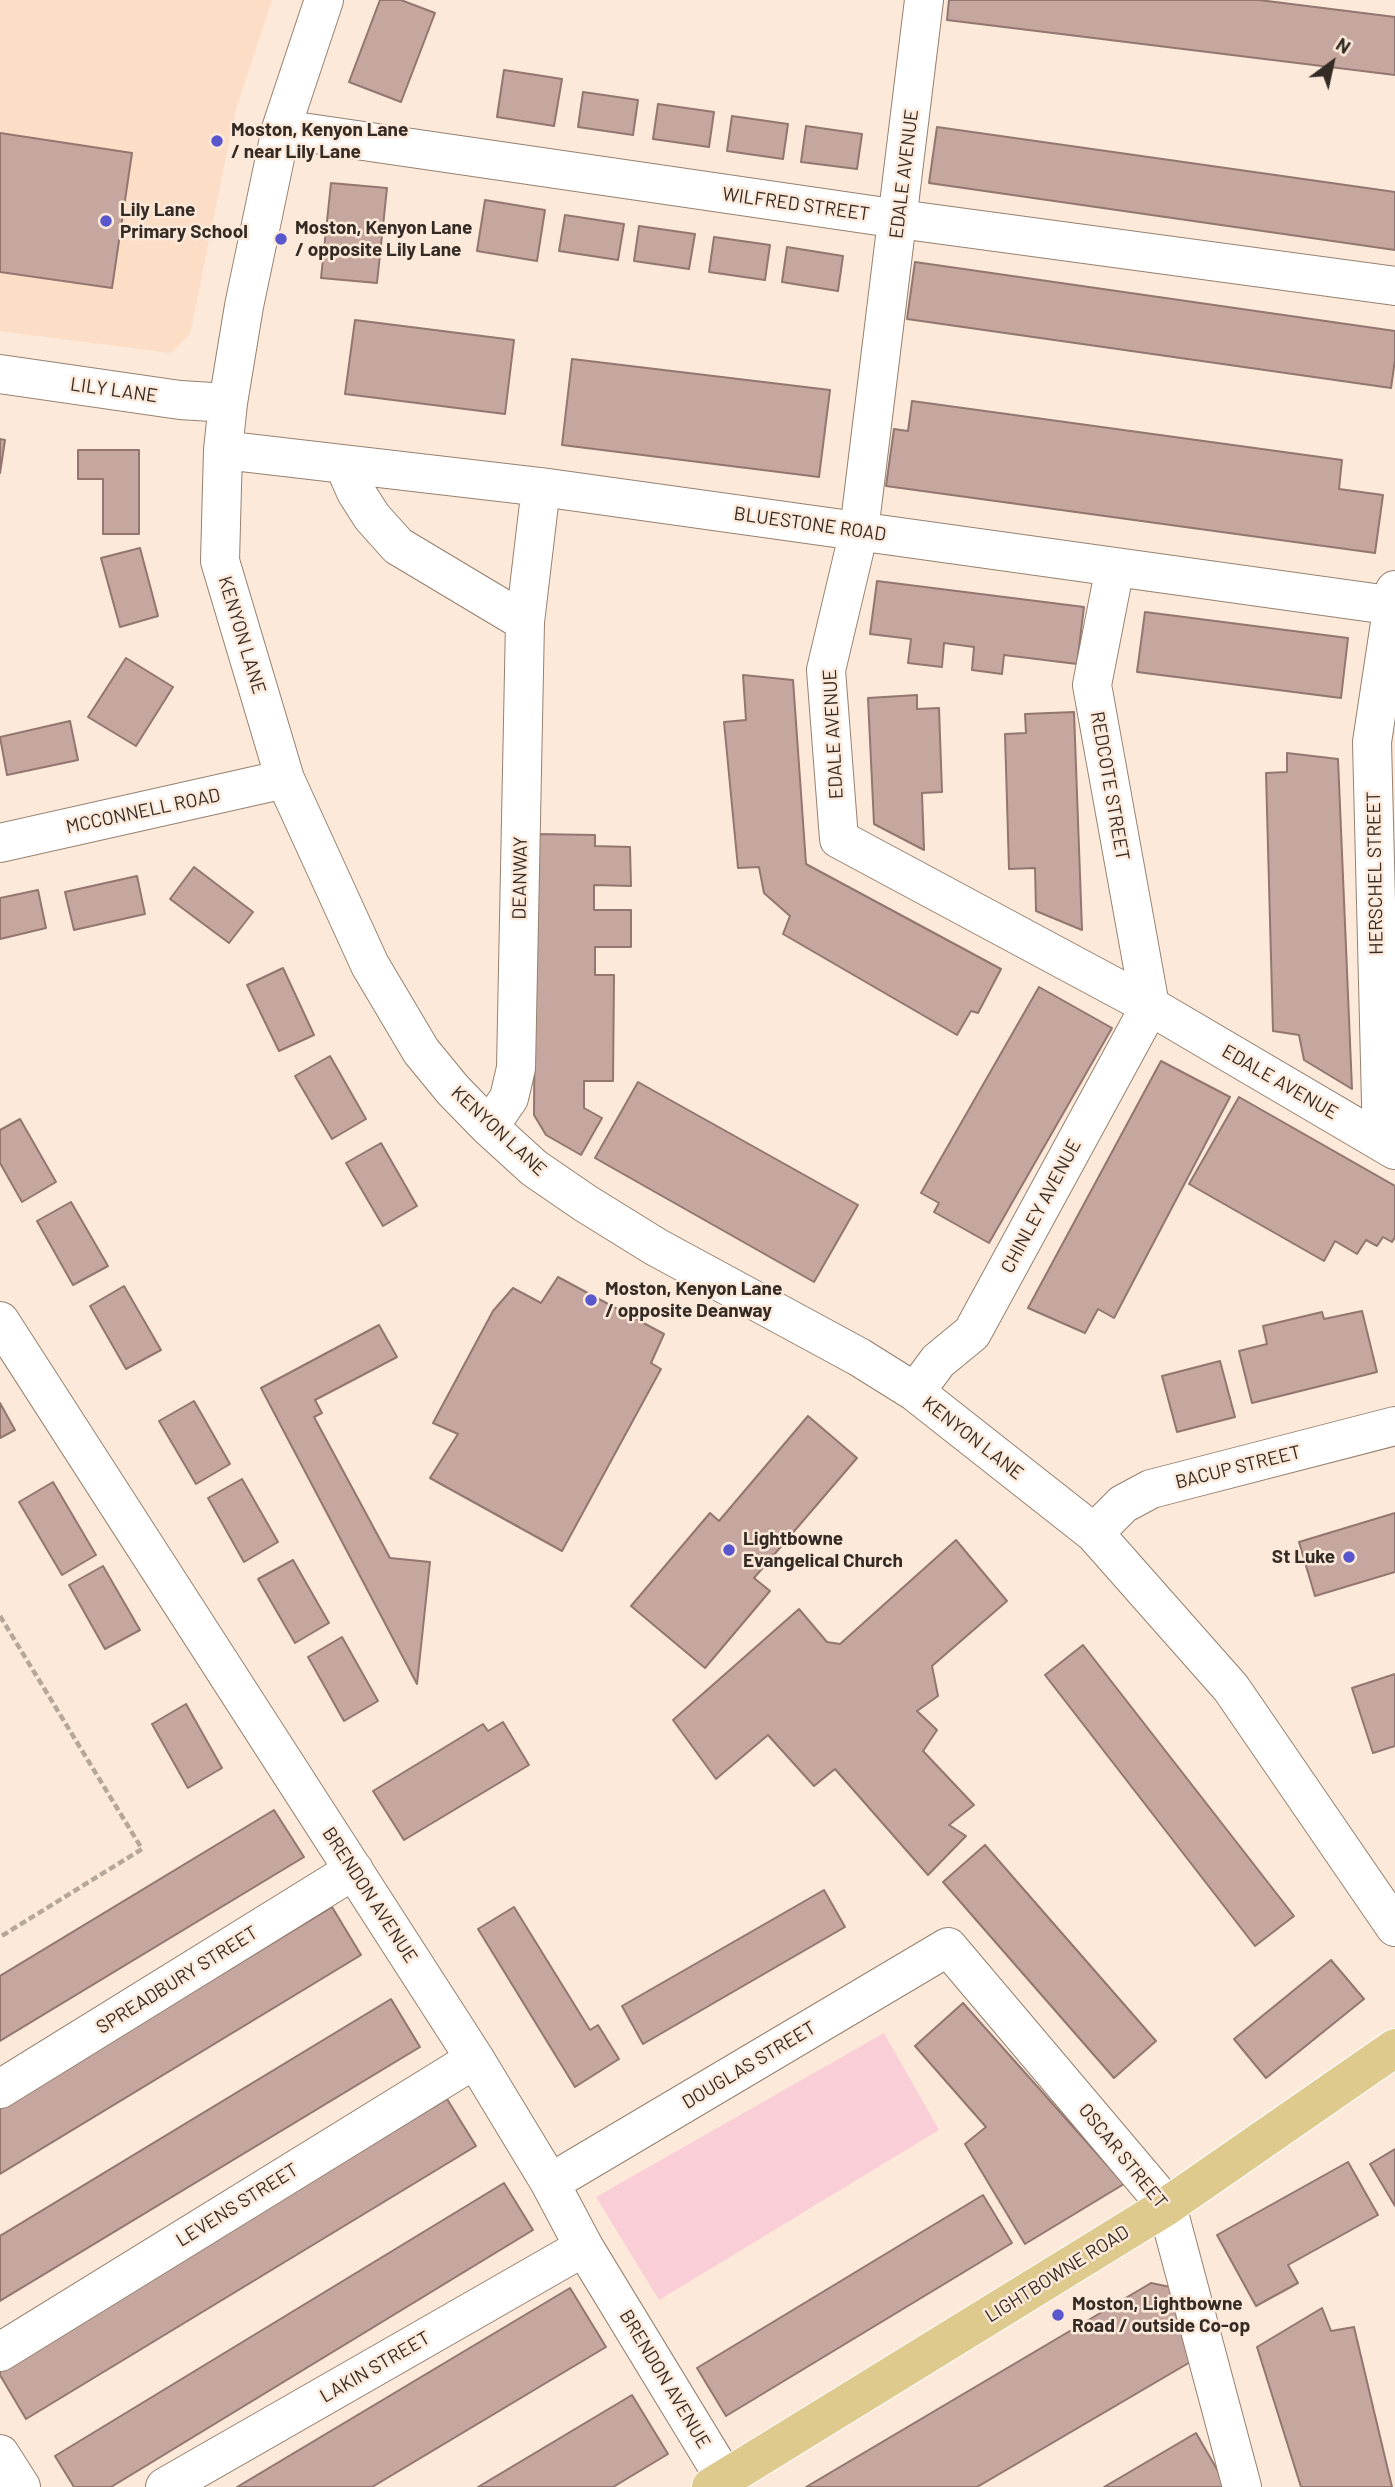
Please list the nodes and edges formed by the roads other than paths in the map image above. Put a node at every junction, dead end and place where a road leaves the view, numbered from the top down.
1 (324, 0) edge
2 (924, 0) edge
3 (281, 129) junction
4 (899, 219) junction
5 (1395, 286) edge
6 (0, 374) edge
7 (228, 403) junction
8 (223, 450) junction
9 (344, 465) junction
10 (541, 487) junction
11 (859, 531) junction
12 (1115, 567) junction
13 (1394, 601) edge
14 (525, 622) junction
15 (285, 779) junction
16 (0, 843) edge
17 (1150, 1006) junction
18 (489, 1127) junction
19 (1388, 1146) edge
20 (0, 1321) edge
21 (915, 1392) junction
22 (1395, 1426) edge
23 (1094, 1533) junction
24 (354, 1870) junction
25 (1395, 1927) edge
26 (948, 1947) joint
27 (1395, 2048) edge
28 (475, 2059) junction
29 (0, 2089) edge
30 (550, 2183) junction
31 (1167, 2206) junction
32 (584, 2247) junction
33 (0, 2352) edge
34 (0, 2454) edge
35 (722, 2484) edge
36 (21, 2487) edge
37 (165, 2487) edge
38 (1242, 2487) edge

1 - 3 street, KENYON LANE
2 - 4 street, EDALE AVENUE
3 - 4 street, WILFRED STREET
3 - 7 street, KENYON LANE
4 - 5 street, WILFRED STREET
4 - 11 street, EDALE AVENUE
6 - 7 street, LILY LANE
7 - 8 street, KENYON LANE
8 - 9 street, BLUESTONE ROAD
8 - 15 street, KENYON LANE
9 - 10 street, BLUESTONE ROAD
9 - 14 street
10 - 11 street, BLUESTONE ROAD
10 - 14 street, DEANWAY
11 - 12 street, BLUESTONE ROAD
11 - 17 street, EDALE AVENUE
12 - 13 street, BLUESTONE ROAD
12 - 17 street, REDCOTE STREET
13 - 19 street, HERSCHEL STREET
14 - 18 street, DEANWAY
15 - 16 street, MCCONNELL ROAD
15 - 18 street, KENYON LANE
17 - 19 street, EDALE AVENUE
17 - 21 street, CHINLEY AVENUE
18 - 21 street, KENYON LANE
20 - 24 street, BRENDON AVENUE
21 - 23 street, KENYON LANE
22 - 23 street, BACUP STREET
23 - 25 street, KENYON LANE
24 - 28 street, BRENDON AVENUE
24 - 29 street, SPREADBURY STREET
26 - 30 street, DOUGLAS STREET
26 - 31 street, OSCAR STREET
27 - 31 main road, LIGHTBOWNE ROAD
28 - 30 street, BRENDON AVENUE
28 - 33 street, LEVENS STREET
30 - 32 street, BRENDON AVENUE
31 - 35 main road, LIGHTBOWNE ROAD
31 - 38 street, OSCAR STREET
32 - 35 street, BRENDON AVENUE
32 - 37 street, LAKIN STREET
34 - 36 street

